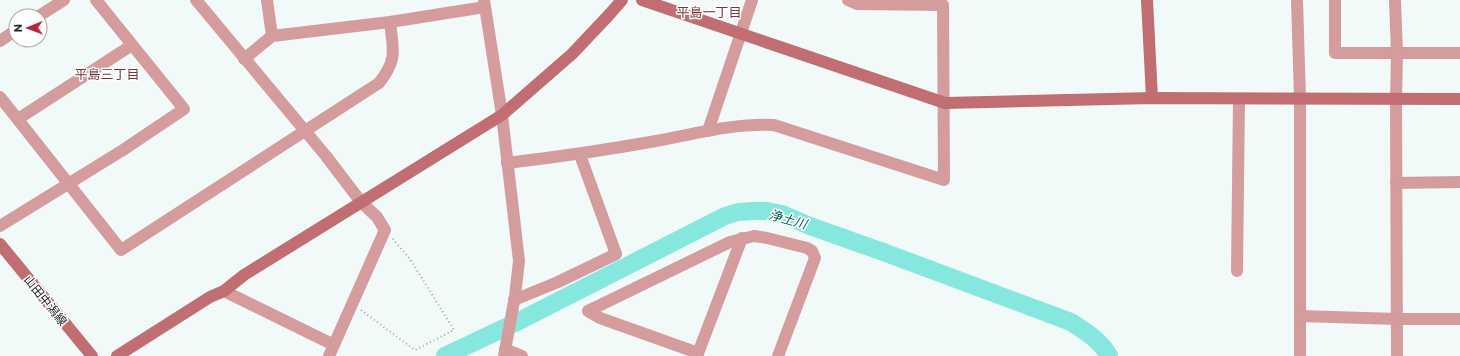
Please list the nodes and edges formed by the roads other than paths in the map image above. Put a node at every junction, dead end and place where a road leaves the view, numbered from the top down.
1 (64, 0) edge
2 (96, 0) edge
3 (196, 0) edge
4 (266, 0) edge
5 (622, 0) edge
6 (642, 0) edge
7 (752, 0) edge
8 (1147, 0) edge
9 (1297, 0) edge
10 (1335, 0) edge
11 (1395, 0) edge
12 (854, 1) edge
13 (485, 4) edge
14 (48, 10) edge
15 (390, 22) junction
16 (740, 33) junction
17 (272, 36) junction
18 (132, 45) junction
19 (1397, 53) junction
20 (1460, 53) edge
21 (244, 59) junction
22 (0, 97) edge
23 (1152, 98) junction
24 (1239, 99) junction
25 (1300, 99) junction
26 (1460, 99) edge
27 (1396, 100) junction
28 (944, 103) junction
29 (502, 115) junction
30 (18, 119) junction
31 (708, 131) junction
32 (306, 132) junction
33 (580, 155) junction
34 (507, 163) junction
35 (1460, 182) edge
36 (69, 183) junction
37 (1396, 183) junction
38 (361, 202) junction
39 (0, 226) edge
40 (742, 238) junction
41 (0, 244) edge
42 (1237, 271) dead end
43 (224, 291) junction
44 (514, 300) junction
45 (1300, 316) junction
46 (1397, 319) junction
47 (1460, 319) edge
48 (334, 345) junction
49 (505, 350) edge
50 (698, 354) edge
51 (92, 356) edge
52 (117, 356) edge
53 (329, 356) edge
54 (522, 356) edge
55 (778, 356) edge
56 (1300, 356) edge
57 (1397, 356) edge

1 - 14 street
2 - 18 street
3 - 21 street
4 - 17 street
5 - 29 street
6 - 16 street
7 - 16 street
8 - 23 street
9 - 25 street
10 - 19 street
11 - 19 street
12 - 28 street
13 - 15 street
13 - 29 street
15 - 17 street
15 - 32 street
16 - 28 street
16 - 31 street
17 - 21 street
18 - 30 street
18 - 36 street
19 - 20 street
19 - 27 street
21 - 32 street
22 - 30 street
23 - 24 street
23 - 28 street
24 - 25 street
24 - 42 street
25 - 27 street
25 - 45 street
26 - 27 street
27 - 37 street
28 - 31 street
29 - 34 street
29 - 38 street
30 - 36 street
31 - 33 street
32 - 36 street
32 - 38 street
33 - 34 street
33 - 44 street
34 - 44 street
35 - 37 street
36 - 39 street
37 - 46 street
38 - 43 street
38 - 48 street
40 - 50 street
40 - 50 street
40 - 55 street
41 - 51 street, 山田中潟線
43 - 48 street
43 - 52 street
44 - 49 street
45 - 46 street
45 - 56 street
46 - 47 street
46 - 57 street
48 - 53 street
49 - 54 street

